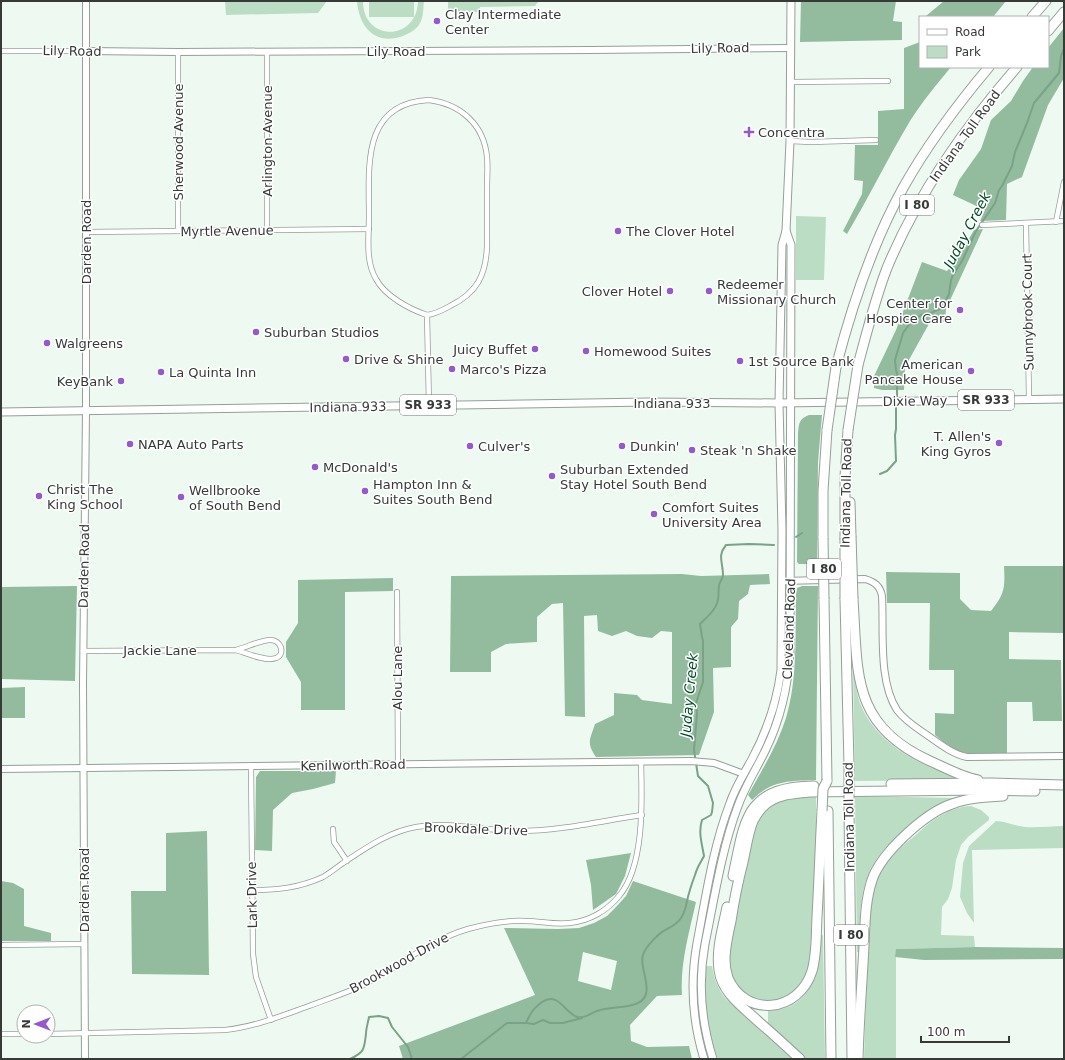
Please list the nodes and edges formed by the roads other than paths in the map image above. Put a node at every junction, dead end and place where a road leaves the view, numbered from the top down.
1 (86, 1) edge
2 (791, 1) edge
3 (1046, 1) edge
4 (1064, 12) edge
5 (1033, 16) edge
6 (1049, 30) edge
7 (791, 48) junction
8 (1, 51) edge
9 (86, 51) junction
10 (267, 51) junction
11 (178, 52) junction
12 (988, 68) edge
13 (1016, 68) edge
14 (888, 81) dead end
15 (791, 82) junction
16 (876, 140) dead end
17 (790, 141) junction
18 (1064, 182) edge
19 (1064, 221) edge
20 (1056, 222) junction
21 (1026, 224) junction
22 (982, 225) dead end
23 (369, 229) junction
24 (267, 230) junction
25 (178, 231) junction
26 (786, 231) junction
27 (86, 232) junction
28 (427, 315) junction
29 (1029, 399) junction
30 (1064, 399) edge
31 (779, 403) junction
32 (791, 403) junction
33 (429, 405) junction
34 (86, 411) junction
35 (1, 412) edge
36 (790, 580) junction
37 (782, 581) junction
38 (397, 592) dead end
39 (849, 599) junction
40 (236, 650) junction
41 (83, 651) junction
42 (1064, 756) edge
43 (641, 762) junction
44 (398, 765) junction
45 (251, 766) junction
46 (83, 768) junction
47 (1, 769) edge
48 (744, 774) junction
49 (991, 783) junction
50 (1064, 785) edge
51 (1035, 791) junction
52 (1064, 791) edge
53 (825, 811) junction
54 (642, 815) junction
55 (333, 828) dead end
56 (347, 861) junction
57 (252, 890) junction
58 (84, 944) junction
59 (1, 945) edge
60 (271, 1020) junction
61 (84, 1033) junction
62 (1, 1034) edge
63 (16, 1034) edge
64 (56, 1034) edge
65 (85, 1059) edge
66 (704, 1059) edge
67 (713, 1059) edge
68 (800, 1059) edge
69 (831, 1059) edge
70 (852, 1059) edge
71 (858, 1059) edge

1 - 9 street, Darden Road
2 - 7 main road, Cleveland Road
3 - 5 highway
4 - 6 highway
7 - 10 street, Lily Road
7 - 15 main road, Cleveland Road
8 - 9 street, Lily Road
9 - 11 street, Lily Road
9 - 27 street, Darden Road
10 - 11 street, Lily Road
10 - 24 street, Arlington Avenue
11 - 25 street, Sherwood Avenue
12 - 53 highway, Indiana Toll Road / I 80, bridge
13 - 39 highway, Indiana Toll Road / I 80, bridge
14 - 15 street
15 - 17 main road, Cleveland Road
16 - 17 street
17 - 26 main road, Cleveland Road
18 - 20 street
19 - 20 street
20 - 21 street
21 - 22 street
21 - 29 street, Sunnybrook Court
23 - 24 street, Myrtle Avenue
23 - 28 street
23 - 28 street
24 - 25 street, Myrtle Avenue
25 - 27 street, Myrtle Avenue
26 - 31 main road, Cleveland Road
26 - 32 main road, Cleveland Road
27 - 34 street, Darden Road
28 - 33 street
29 - 30 main road, Dixie Way / SR 933
29 - 32 main road, Dixie Way / SR 933
31 - 32 main road, Indiana 933 / SR 933
31 - 33 main road, Indiana 933 / SR 933
31 - 37 main road, Cleveland Road
32 - 36 main road, Cleveland Road
33 - 34 main road, Indiana 933 / SR 933
34 - 35 main road, Indiana 933 / SR 933
34 - 41 street, Darden Road
36 - 37 street
36 - 42 street
36 - 67 main road, Cleveland Road
37 - 48 main road, Cleveland Road
38 - 44 street, Alou Lane
39 - 49 highway
39 - 70 highway, Indiana Toll Road / I 80, bridge
40 - 40 street, Jackie Lane
40 - 41 street, Jackie Lane
41 - 46 street, Darden Road
43 - 44 street, Kenilworth Road
43 - 48 street, Kenilworth Road
43 - 54 street, Brookwood Drive
44 - 45 street, Kenilworth Road
45 - 46 street, Kenilworth Road
45 - 57 street, Lark Drive
46 - 47 street, Kenilworth Road
46 - 58 street, Darden Road
48 - 66 main road, Cleveland Road
49 - 50 highway
49 - 68 highway
51 - 52 highway
51 - 53 highway
51 - 71 highway
53 - 69 highway, Indiana Toll Road / I 80
54 - 56 street, Brookdale Drive
54 - 60 street, Brookwood Drive
55 - 56 street
56 - 57 street, Brookdale Drive
57 - 60 street, Lark Drive
58 - 59 street
58 - 61 street, Darden Road
60 - 61 street, Brookwood Drive
61 - 64 street, Brookwood Drive
61 - 65 street, Darden Road
62 - 63 street

